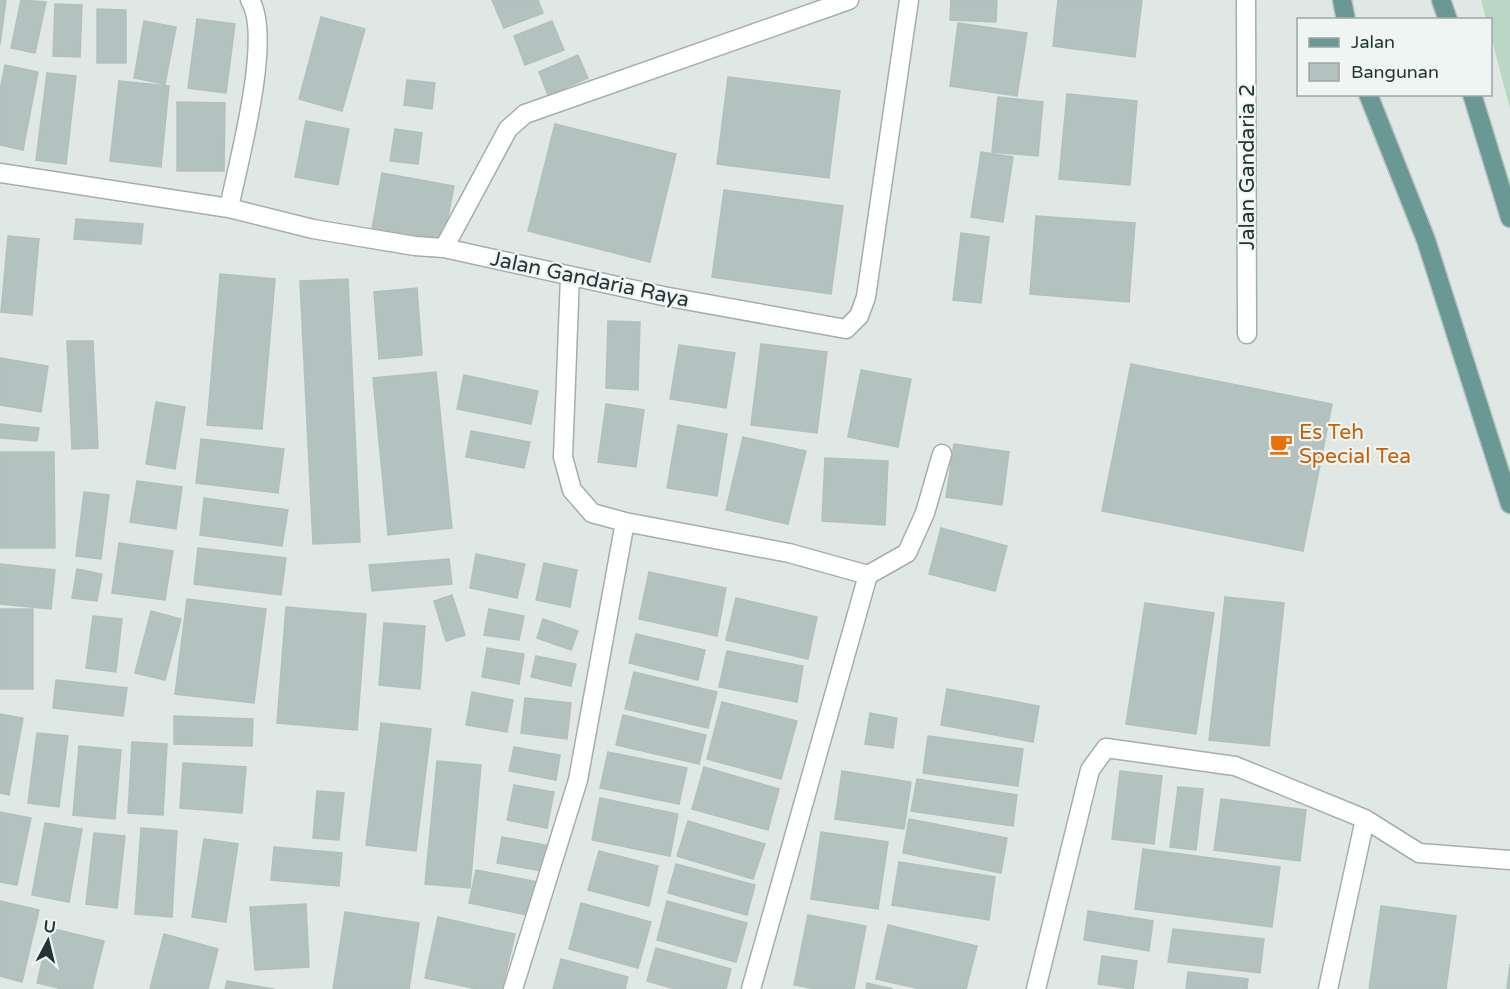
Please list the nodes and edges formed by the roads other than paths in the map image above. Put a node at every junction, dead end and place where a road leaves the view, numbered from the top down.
1 (250, 0) edge
2 (849, 0) edge
3 (909, 0) edge
4 (1246, 0) edge
5 (1342, 0) edge
6 (1441, 0) edge
7 (1346, 18) edge
8 (1447, 18) edge
9 (1369, 96) edge
10 (1473, 96) edge
11 (0, 173) edge
12 (229, 207) junction
13 (1510, 219) edge
14 (444, 248) junction
15 (570, 276) junction
16 (1247, 334) dead end
17 (942, 454) dead end
18 (1510, 504) edge
19 (625, 522) junction
20 (868, 575) junction
21 (1365, 819) junction
22 (1510, 860) edge
23 (513, 989) edge
24 (751, 989) edge
25 (1036, 989) edge
26 (1328, 989) edge

1 - 12 street
2 - 14 street
3 - 15 street, Jalan Gandaria Raya
4 - 16 street, Jalan Gandaria 2
5 - 7 main road
6 - 8 main road
9 - 18 main road
10 - 13 main road
11 - 12 street, Jalan Gandaria Raya
12 - 14 street, Jalan Gandaria Raya
14 - 15 street, Jalan Gandaria Raya
15 - 19 street
17 - 20 street
19 - 20 street
19 - 23 street
20 - 24 street
21 - 22 street
21 - 25 street
21 - 26 street

